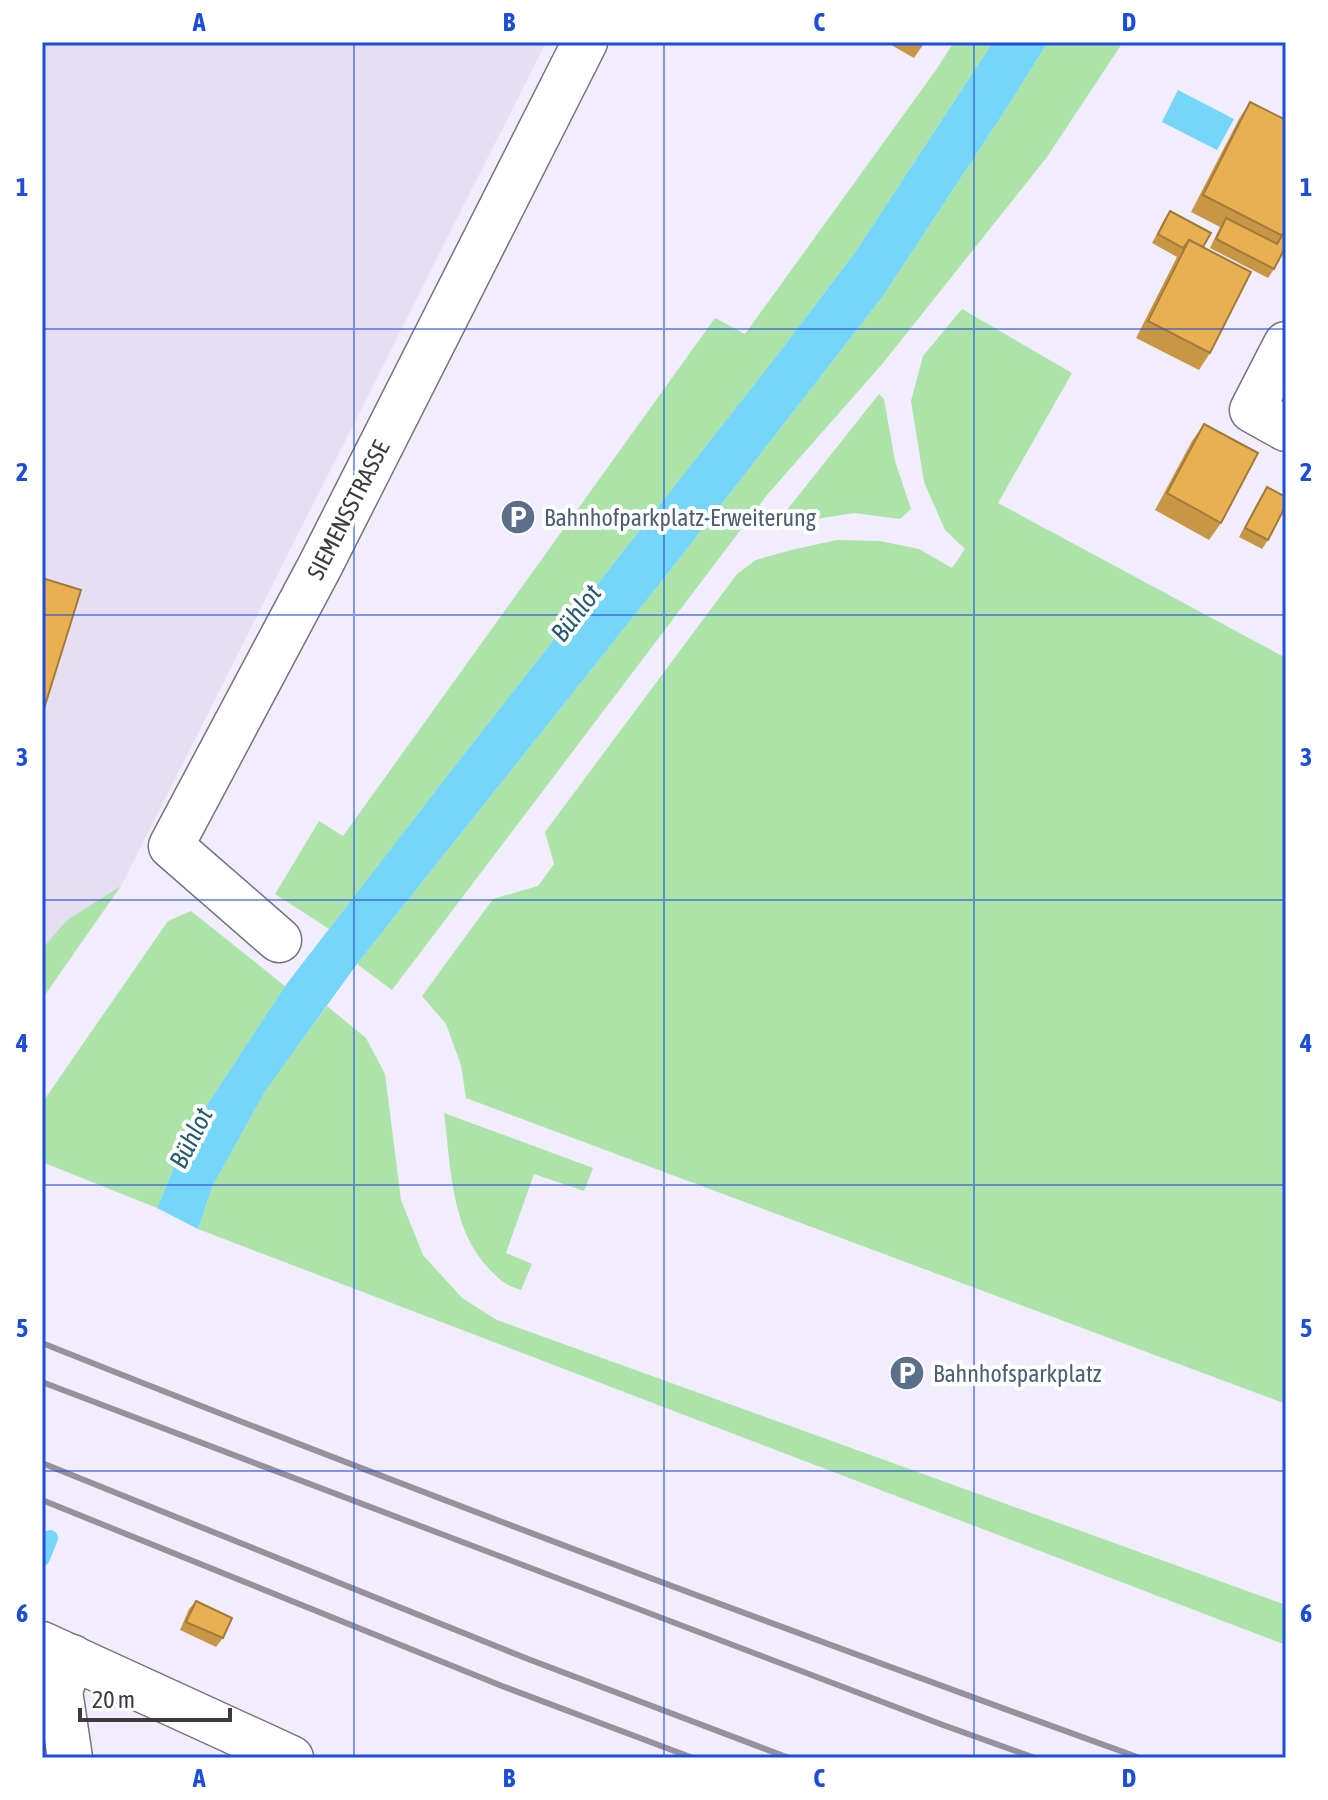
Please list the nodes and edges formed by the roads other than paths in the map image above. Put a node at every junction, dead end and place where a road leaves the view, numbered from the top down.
1 (585, 42) edge
2 (1286, 344) edge
3 (1286, 429) edge
4 (279, 940) dead end
5 (57, 1650) edge
6 (70, 1758) edge
7 (291, 1758) edge

1 - 4 street, SIEMENSSTRASSE
2 - 3 street
5 - 6 street
5 - 7 street

